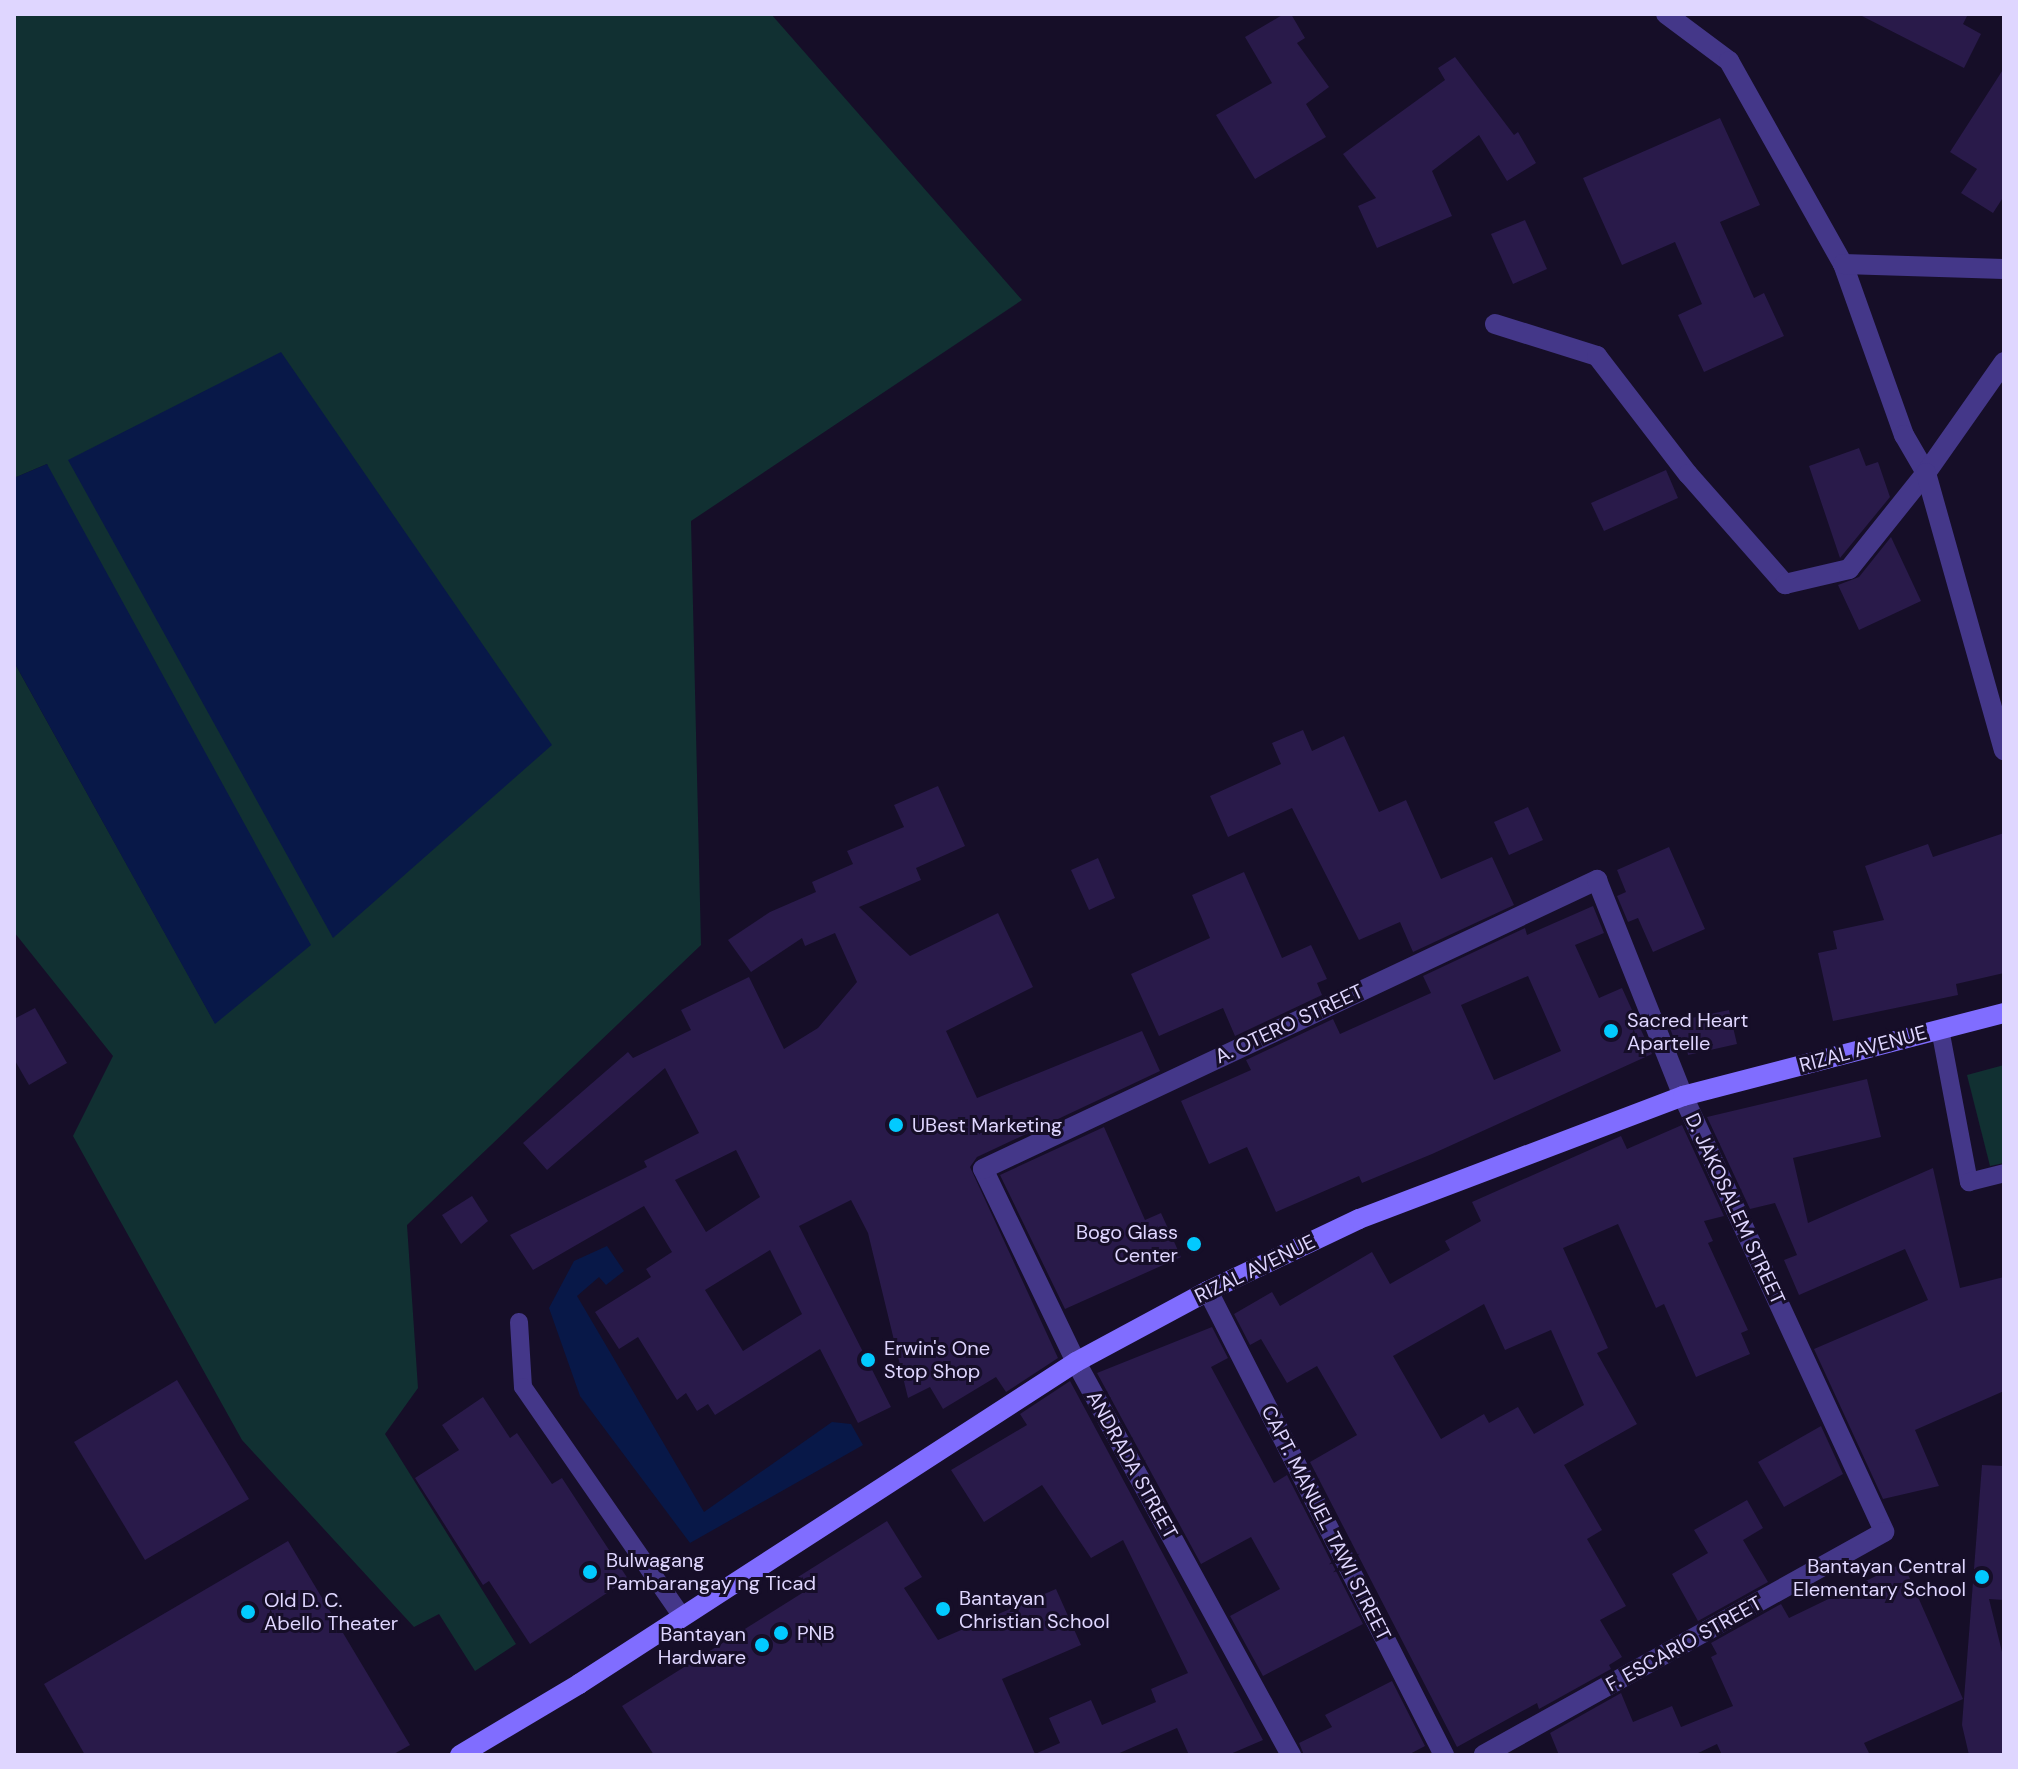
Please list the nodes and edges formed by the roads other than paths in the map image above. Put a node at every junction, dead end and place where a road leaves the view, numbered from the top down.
1 (1666, 14) edge
2 (1843, 264) junction
3 (2004, 269) edge
4 (1495, 324) dead end
5 (2004, 362) edge
6 (1926, 473) junction
7 (2004, 750) edge
8 (1597, 880) joint
9 (2004, 1013) edge
10 (1940, 1029) junction
11 (1683, 1096) junction
12 (983, 1169) joint
13 (2004, 1173) edge
14 (1208, 1291) junction
15 (519, 1322) dead end
16 (1076, 1362) junction
17 (1884, 1532) joint
18 (682, 1617) junction
19 (460, 1755) edge
20 (1291, 1755) edge
21 (1444, 1755) edge
22 (1484, 1755) edge

1 - 2 street
2 - 3 street
2 - 6 street
4 - 6 street
5 - 6 street
6 - 7 street
8 - 11 street, D. JAKOSALEM STREET
8 - 12 street, A. OTERO STREET
9 - 10 main road, RIZAL AVENUE
10 - 11 main road, RIZAL AVENUE
10 - 13 lane
11 - 14 main road, RIZAL AVENUE
11 - 17 street, D. JAKOSALEM STREET
12 - 16 street, ANDRADA STREET
14 - 16 main road, RIZAL AVENUE
14 - 21 street, CAPT. MANUEL TAWI STREET
15 - 18 lane
16 - 18 main road, RIZAL AVENUE
16 - 20 street, ANDRADA STREET
17 - 22 street, F. ESCARIO STREET
18 - 19 main road, RIZAL AVENUE

